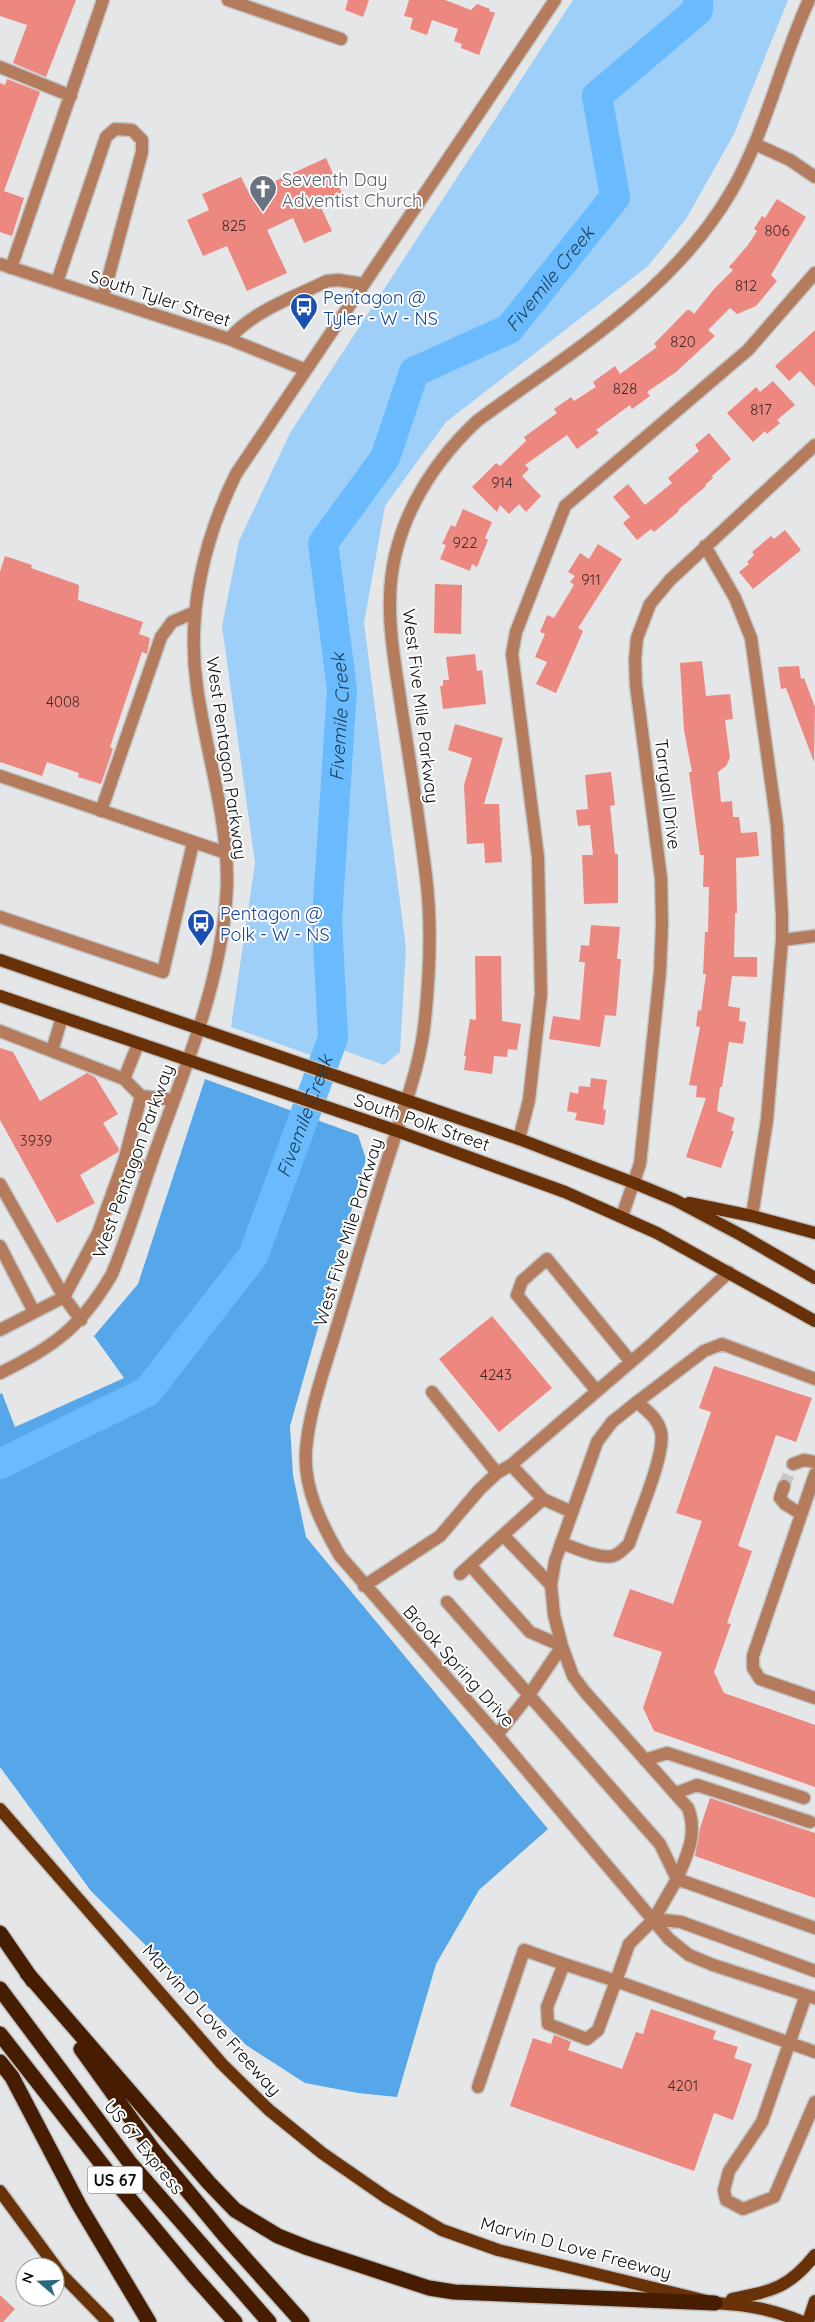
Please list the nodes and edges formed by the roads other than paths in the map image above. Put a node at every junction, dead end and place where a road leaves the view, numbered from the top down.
1 (103, 0) edge
2 (228, 0) edge
3 (556, 0) edge
4 (809, 0) edge
5 (341, 39) dead end
6 (0, 67) edge
7 (71, 96) junction
8 (755, 144) junction
9 (815, 177) edge
10 (6, 266) edge
11 (815, 273) edge
12 (57, 282) junction
13 (364, 284) junction
14 (103, 297) junction
15 (229, 339) junction
16 (306, 370) junction
17 (815, 445) edge
18 (705, 546) junction
19 (195, 612) junction
20 (0, 776) edge
21 (101, 811) junction
22 (193, 843) junction
23 (226, 853) junction
24 (0, 917) edge
25 (815, 936) edge
26 (782, 940) junction
27 (0, 960) edge
28 (0, 996) edge
29 (62, 1017) junction
30 (0, 1030) edge
31 (198, 1030) junction
32 (138, 1044) junction
33 (52, 1051) junction
34 (188, 1060) junction
35 (124, 1079) junction
36 (142, 1096) junction
37 (174, 1100) junction
38 (407, 1101) junction
39 (397, 1131) junction
40 (519, 1139) junction
41 (125, 1158) junction
42 (149, 1170) junction
43 (634, 1183) junction
44 (0, 1184) edge
45 (675, 1200) junction
46 (622, 1216) junction
47 (752, 1216) junction
48 (815, 1234) edge
49 (0, 1246) edge
50 (730, 1272) junction
51 (815, 1278) edge
52 (64, 1297) junction
53 (34, 1312) junction
54 (81, 1320) junction
55 (815, 1321) edge
56 (0, 1330) edge
57 (631, 1362) junction
58 (0, 1373) edge
59 (815, 1379) edge
60 (596, 1390) junction
61 (432, 1392) dead end
62 (636, 1402) junction
63 (313, 1407) joint
64 (815, 1462) edge
65 (793, 1464) dead end
66 (511, 1465) junction
67 (497, 1473) junction
68 (815, 1474) edge
69 (784, 1486) tunnel mouth
70 (543, 1499) junction
71 (572, 1512) junction
72 (801, 1514) junction
73 (503, 1535) junction
74 (561, 1543) junction
75 (470, 1565) junction
76 (460, 1574) dead end
77 (551, 1585) junction
78 (364, 1586) junction
79 (447, 1602) dead end
80 (562, 1646) junction
81 (529, 1694) junction
82 (815, 1698) edge
83 (497, 1735) junction
84 (644, 1760) junction
85 (676, 1793) junction
86 (804, 1798) dead end
87 (0, 1809) edge
88 (810, 1822) dead end
89 (677, 1879) junction
90 (654, 1919) junction
91 (815, 1928) edge
92 (0, 1932) edge
93 (564, 1964) junction
94 (815, 1970) edge
95 (27, 1973) junction
96 (616, 1981) junction
97 (0, 1989) edge
98 (811, 1997) edge
99 (0, 2034) edge
100 (790, 2044) junction
101 (815, 2052) edge
102 (0, 2062) edge
103 (478, 2087) dead end
104 (815, 2102) edge
105 (0, 2191) edge
106 (815, 2255) edge
107 (815, 2301) edge
108 (715, 2303) junction
109 (108, 2322) edge
110 (149, 2322) edge
111 (236, 2322) edge
112 (269, 2322) edge
113 (302, 2322) edge
114 (803, 2322) edge
115 (808, 2322) edge

1 - 7 street
2 - 5 street
3 - 13 street, West Pentagon Parkway
4 - 8 street, West Five Mile Parkway
6 - 7 street
7 - 10 street
8 - 9 street
8 - 38 street, West Five Mile Parkway
10 - 12 street, South Tyler Street
11 - 40 street
12 - 14 street, South Tyler Street
12 - 14 street
13 - 15 street
13 - 16 street, West Pentagon Parkway
14 - 15 street, South Tyler Street
15 - 16 street, South Tyler Street
16 - 19 street, West Pentagon Parkway
17 - 18 street, Tarryall Drive
18 - 26 street
18 - 43 street, Tarryall Drive
19 - 21 street
19 - 23 street, West Pentagon Parkway
20 - 21 street
21 - 22 street
22 - 23 street
22 - 24 street
23 - 31 street, West Pentagon Parkway
25 - 26 street
26 - 47 street
27 - 31 main road, South Polk Street
28 - 29 main road, South Polk Street
29 - 32 main road, South Polk Street
29 - 33 street
30 - 33 street
31 - 34 street, West Pentagon Parkway
31 - 38 main road, South Polk Street
32 - 34 main road, South Polk Street
32 - 35 street
33 - 35 street
34 - 37 street, West Pentagon Parkway
34 - 39 main road, South Polk Street
35 - 36 street
36 - 37 street
36 - 41 street
37 - 42 street, West Pentagon Parkway
38 - 39 street, West Five Mile Parkway
38 - 40 main road, South Polk Street
39 - 46 main road, South Polk Street
39 - 63 street, West Five Mile Parkway
40 - 43 main road, South Polk Street
41 - 42 street
41 - 52 street
42 - 54 street, West Pentagon Parkway
43 - 45 main road, South Polk Street
43 - 46 street, Tarryall Drive
44 - 52 street
45 - 47 main road
45 - 51 main road, South Polk Street
46 - 50 main road, South Polk Street
47 - 48 main road
49 - 53 street
50 - 55 main road, South Polk Street
50 - 57 street
52 - 53 street
52 - 54 street
53 - 56 street
54 - 58 street, West Pentagon Parkway
57 - 60 street
57 - 60 street
59 - 62 street
60 - 66 street
61 - 67 street
62 - 71 street
62 - 74 street
63 - 78 street, Brook Spring Drive
64 - 65 street
66 - 67 street
66 - 70 street
67 - 78 street
68 - 72 street
69 - 72 street
70 - 71 street
70 - 73 street
71 - 74 street
72 - 82 street
73 - 75 street
73 - 77 street
74 - 77 street
75 - 76 street
75 - 80 street
77 - 80 street
78 - 83 street, Brook Spring Drive
79 - 81 street
80 - 81 street
80 - 84 street
81 - 83 street
81 - 89 street
83 - 90 street, Brook Spring Drive
84 - 85 street
84 - 86 street
85 - 88 street
85 - 89 street
87 - 108 main road, Marvin D Love Freeway
89 - 90 street
89 - 91 street
90 - 94 street
90 - 96 street
90 - 98 street, Brook Spring Drive
92 - 95 highway, US 67
93 - 96 street
93 - 96 street
93 - 103 street
95 - 108 highway
95 - 113 highway, US 67
96 - 100 street
97 - 112 highway, US 67 Express
98 - 100 street
99 - 111 highway, US 67
100 - 101 street
100 - 104 street
102 - 110 highway
105 - 109 main road
106 - 108 main road
107 - 115 main road
108 - 114 main road, Marvin D Love Freeway

